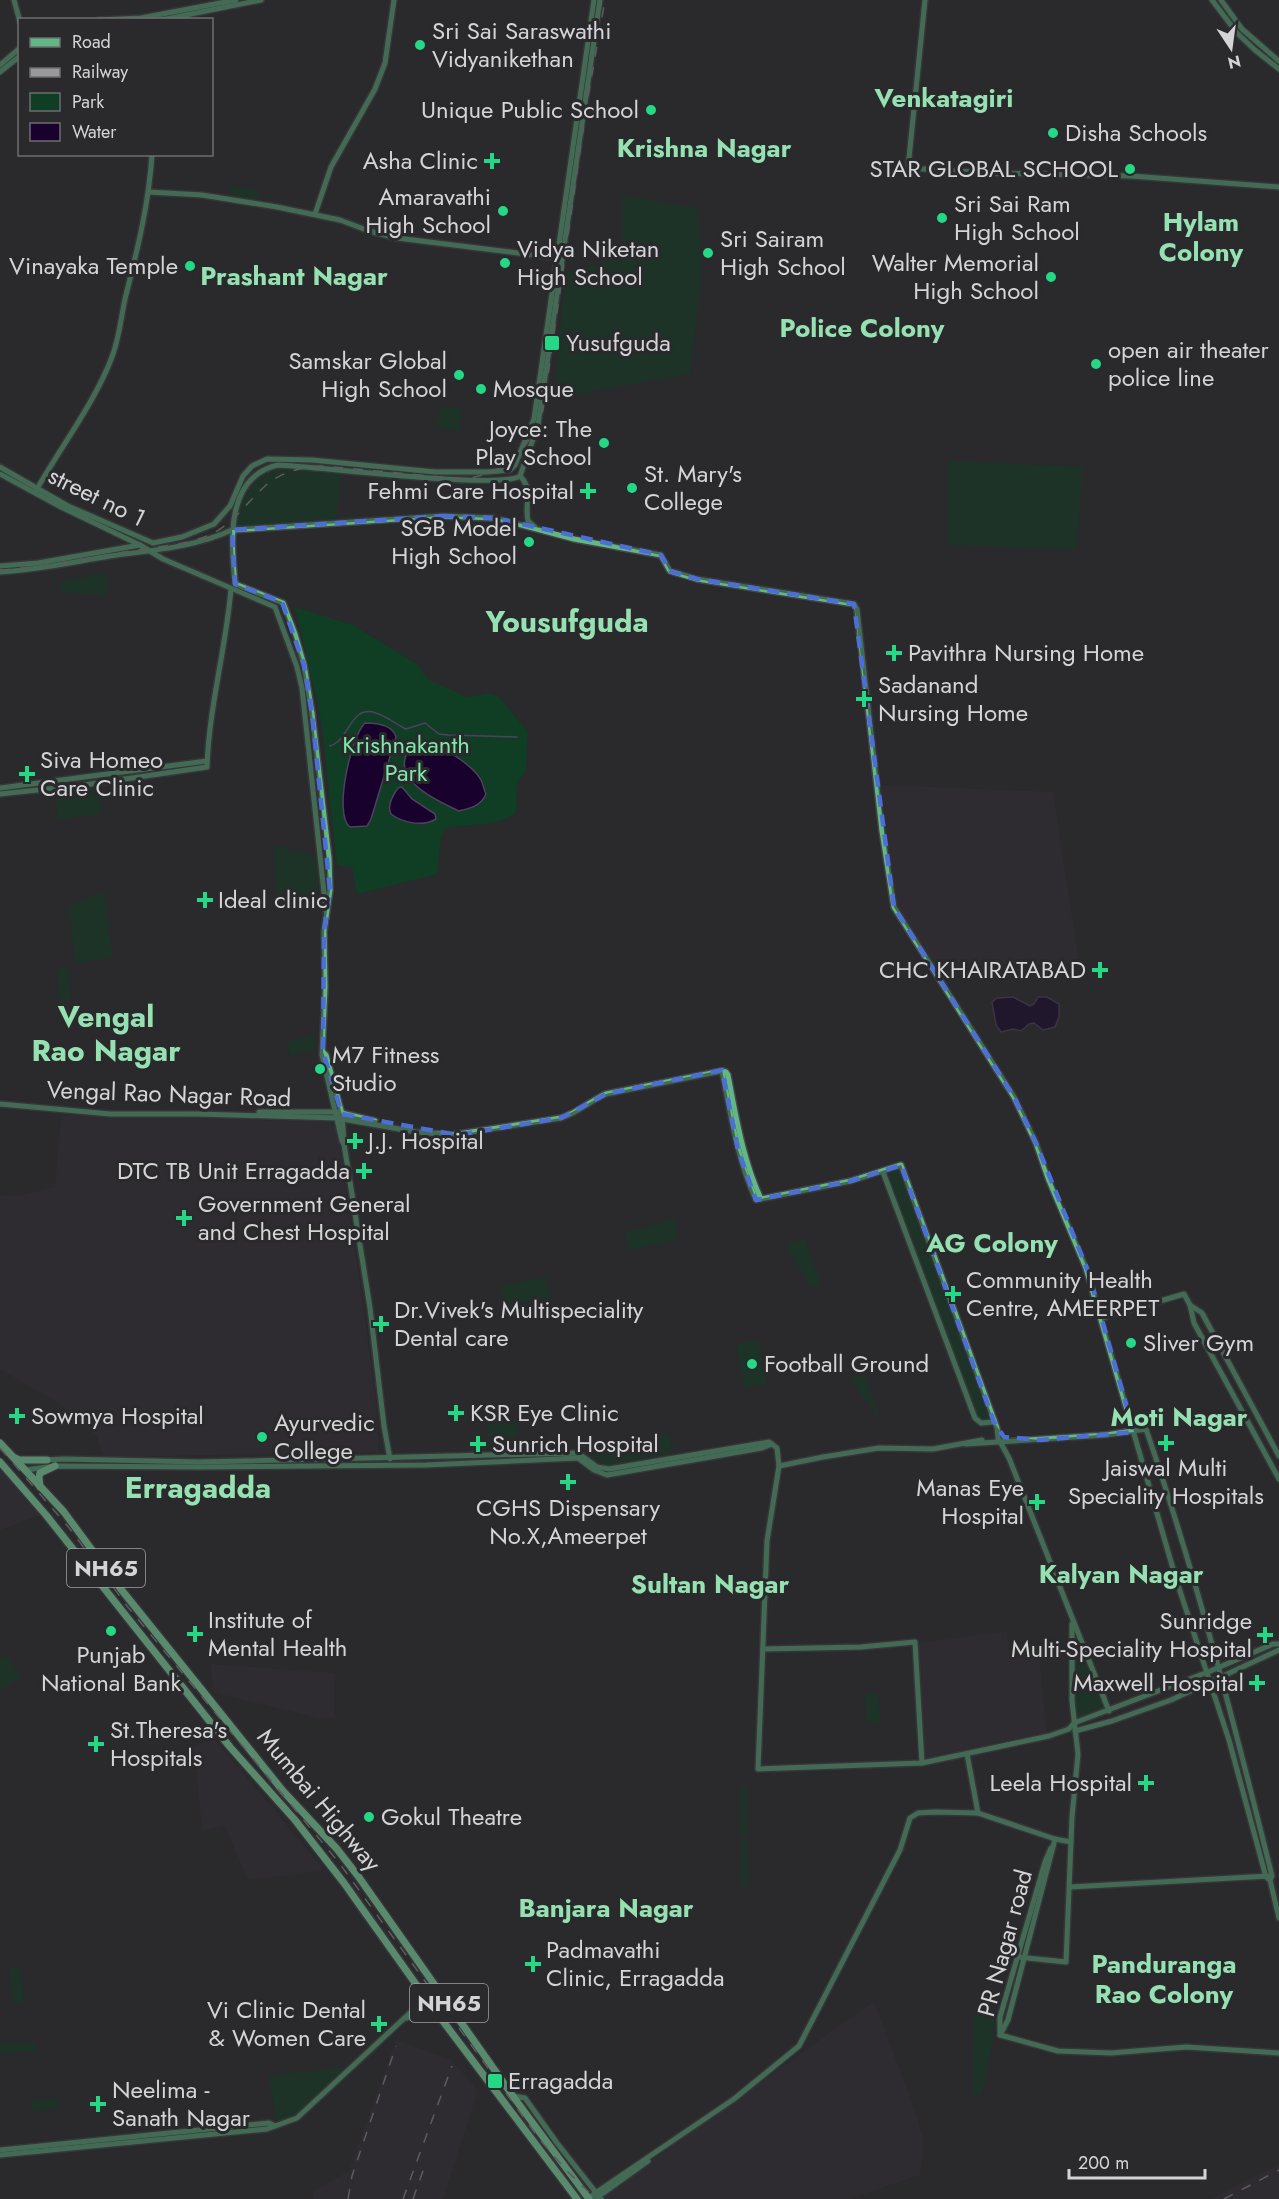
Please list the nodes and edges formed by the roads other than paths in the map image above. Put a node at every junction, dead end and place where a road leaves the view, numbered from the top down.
1 (14, 0) edge
2 (236, 0) edge
3 (261, 0) edge
4 (394, 0) edge
5 (594, 0) edge
6 (600, 0) edge
7 (925, 0) edge
8 (1212, 0) edge
9 (1221, 0) edge
10 (19, 18) edge
11 (141, 18) edge
12 (171, 18) edge
13 (18, 50) edge
14 (18, 58) edge
15 (1279, 61) edge
16 (0, 65) edge
17 (1279, 69) edge
18 (0, 72) edge
19 (152, 156) edge
20 (1279, 187) edge
21 (150, 192) junction
22 (315, 214) junction
23 (560, 258) junction
24 (288, 462) junction
25 (0, 467) edge
26 (0, 474) edge
27 (520, 476) junction
28 (38, 489) junction
29 (233, 506) junction
30 (72, 510) junction
31 (232, 530) junction
32 (153, 543) junction
33 (140, 545) junction
34 (152, 551) junction
35 (654, 554) junction
36 (0, 567) edge
37 (0, 572) edge
38 (231, 589) junction
39 (282, 602) junction
40 (275, 607) junction
41 (207, 764) junction
42 (0, 788) edge
43 (0, 794) edge
44 (326, 912) junction
45 (3, 1103) edge
46 (340, 1116) junction
47 (883, 1172) junction
48 (1190, 1305) junction
49 (1102, 1318) junction
50 (995, 1425) junction
51 (1134, 1432) junction
52 (1002, 1439) junction
53 (0, 1443) edge
54 (1279, 1456) edge
55 (13, 1457) junction
56 (47, 1460) junction
57 (390, 1461) junction
58 (0, 1462) edge
59 (20, 1464) junction
60 (55, 1466) junction
61 (779, 1466) junction
62 (26, 1470) junction
63 (1279, 1479) edge
64 (40, 1487) junction
65 (1072, 1619) junction
66 (1279, 1644) edge
67 (763, 1649) junction
68 (1279, 1650) edge
69 (182, 1665) junction
70 (1217, 1668) junction
71 (1208, 1672) junction
72 (170, 1674) junction
73 (1219, 1676) junction
74 (1211, 1680) junction
75 (1109, 1711) junction
76 (1074, 1723) junction
77 (1069, 1729) junction
78 (1077, 1731) junction
79 (967, 1754) junction
80 (922, 1763) junction
81 (283, 1791) junction
82 (274, 1799) junction
83 (978, 1813) junction
84 (1054, 1839) junction
85 (1071, 1842) junction
86 (1270, 1878) junction
87 (1070, 1887) junction
88 (1279, 1918) edge
89 (1021, 1957) junction
90 (428, 2001) junction
91 (418, 2012) junction
92 (441, 2018) junction
93 (403, 2021) junction
94 (1279, 2054) edge
95 (513, 2096) junction
96 (275, 2126) junction
97 (535, 2126) junction
98 (526, 2132) junction
99 (0, 2150) edge
100 (556, 2154) junction
101 (0, 2155) edge
102 (547, 2160) junction
103 (595, 2197) edge
104 (577, 2199) edge

1 - 10 main road
2 - 11 main road
3 - 12 main road
4 - 22 main road
5 - 23 main road
6 - 23 main road
7 - 20 main road
8 - 17 main road
9 - 15 main road
13 - 16 main road
14 - 18 main road
19 - 21 main road
21 - 22 main road
21 - 28 main road
22 - 23 main road
23 - 24 main road
23 - 27 main road
24 - 27 main road
24 - 29 main road
25 - 28 main road, street no 1
26 - 30 main road, street no 1
27 - 35 main road
28 - 30 main road, street no 1
29 - 31 main road
29 - 32 main road, street no 1
30 - 32 main road, street no 1
30 - 33 main road, street no 1
31 - 34 main road
31 - 35 main road
31 - 39 main road
32 - 33 main road
33 - 34 main road, street no 1
33 - 36 main road
34 - 37 main road
34 - 38 main road, street no 1
35 - 49 main road
38 - 40 main road, street no 1
38 - 41 main road
39 - 40 main road
39 - 44 main road
40 - 44 main road
41 - 42 main road
41 - 43 main road
44 - 46 main road
45 - 46 main road, Vengal Rao Nagar Road
46 - 47 main road, Vengal Rao Nagar Road
46 - 57 main road
47 - 50 main road
47 - 50 main road
48 - 49 main road
48 - 54 main road
48 - 63 main road
49 - 51 main road
50 - 52 main road
51 - 52 main road
51 - 70 main road
51 - 71 main road
52 - 61 main road
52 - 65 main road
53 - 55 highway, Mumbai Highway / NH65
55 - 56 highway
55 - 59 highway, Mumbai Highway / NH65
56 - 57 main road
56 - 59 main road
57 - 60 main road
57 - 61 main road
58 - 72 highway, Mumbai Highway / NH65
59 - 62 highway, Mumbai Highway / NH65
60 - 62 main road
60 - 64 highway
61 - 67 main road
62 - 64 highway, Mumbai Highway / NH65
64 - 69 highway, Mumbai Highway / NH65
65 - 75 main road
65 - 76 main road
66 - 70 main road
67 - 80 main road
67 - 80 main road
68 - 73 main road
69 - 72 highway
69 - 81 highway, Mumbai Highway / NH65
70 - 71 main road
70 - 73 main road
71 - 74 main road
71 - 75 main road
72 - 82 highway, Mumbai Highway / NH65
73 - 74 main road
73 - 86 main road
74 - 78 main road
74 - 86 main road
75 - 76 main road
76 - 77 main road
76 - 78 main road
77 - 78 main road
77 - 79 main road
78 - 85 main road
79 - 80 main road
79 - 83 main road
81 - 82 highway
81 - 95 highway, Mumbai Highway / NH65
82 - 90 highway, Mumbai Highway / NH65
83 - 84 main road
83 - 103 main road
84 - 85 main road
84 - 89 main road, PR Nagar road
85 - 87 main road
86 - 87 main road
86 - 88 main road
87 - 89 main road
89 - 94 main road, PR Nagar road
90 - 91 main road
90 - 92 highway, NH65
90 - 93 main road
91 - 92 highway
91 - 93 main road
92 - 98 highway, NH65
93 - 96 main road
95 - 97 highway, Mumbai Highway / NH65
95 - 103 main road
96 - 99 main road
96 - 101 main road
97 - 98 highway
97 - 100 highway, Mumbai Highway / NH65
98 - 102 highway, NH65
100 - 102 highway
100 - 103 highway, Mumbai Highway / NH65
102 - 104 highway, NH65

